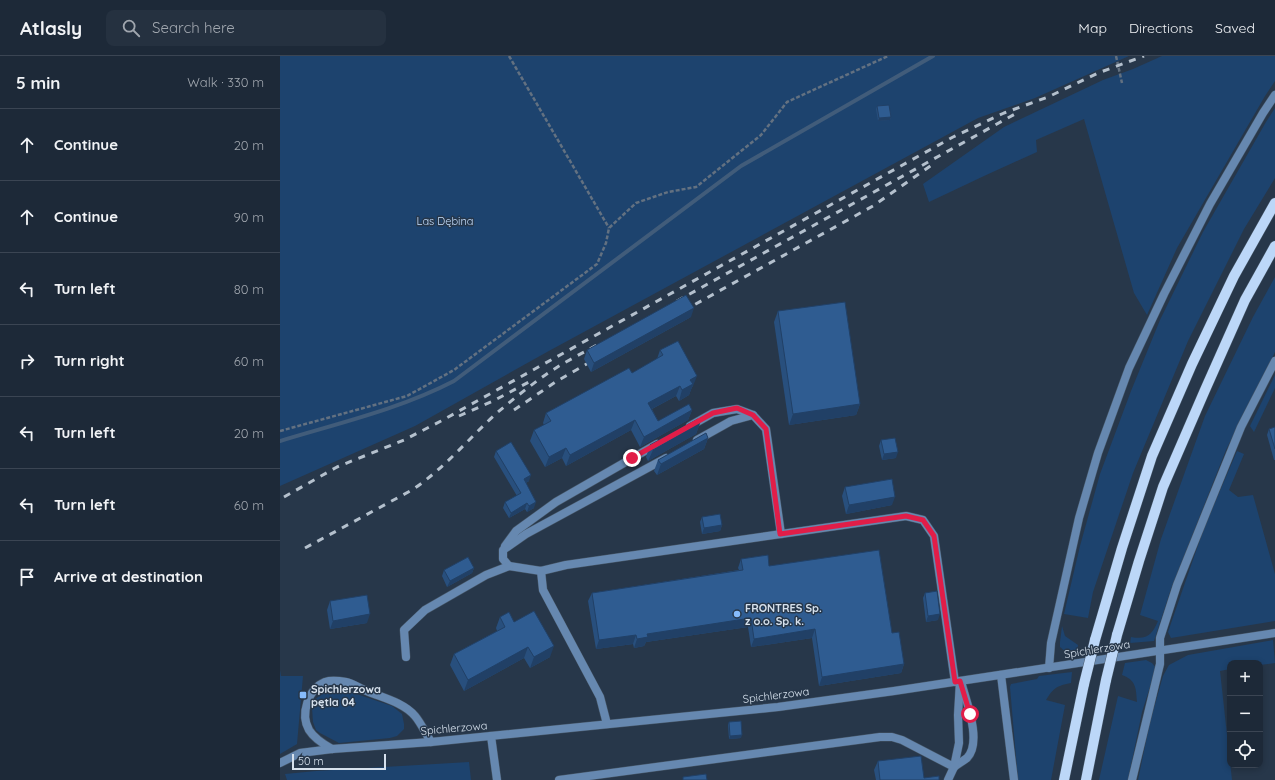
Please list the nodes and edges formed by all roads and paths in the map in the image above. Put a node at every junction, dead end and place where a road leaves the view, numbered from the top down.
1 (509, 56) edge
2 (888, 56) edge
3 (1116, 56) edge
4 (1122, 83) dead end
5 (1275, 95) edge
6 (1275, 203) edge
7 (608, 228) junction
8 (1275, 246) edge
9 (1275, 361) edge
10 (753, 415) junction
11 (280, 431) edge
12 (679, 432) edge
13 (666, 439) edge
14 (690, 444) edge
15 (676, 452) edge
16 (780, 534) junction
17 (502, 550) junction
18 (509, 566) junction
19 (540, 571) junction
20 (1275, 633) edge
21 (1160, 651) junction
22 (406, 657) dead end
23 (1049, 668) junction
24 (1001, 675) junction
25 (958, 681) junction
26 (607, 724) junction
27 (491, 736) junction
28 (431, 742) junction
29 (332, 749) junction
30 (280, 763) edge
31 (954, 767) junction
32 (497, 780) edge
33 (559, 780) edge
34 (948, 780) edge
35 (1014, 780) edge
36 (1064, 780) edge
37 (1086, 780) edge
38 (1132, 780) edge

1 - 7 path
2 - 7 path
3 - 4 path
5 - 23 street
6 - 36 main road, bridge
7 - 11 path
8 - 37 main road, bridge
9 - 21 street
10 - 12 street
10 - 14 street
10 - 16 street
13 - 17 street
15 - 17 street
16 - 19 street
16 - 25 street
17 - 18 street
18 - 19 street
18 - 22 street
19 - 26 street
20 - 21 street, Spichlerzowa
21 - 23 street, Spichlerzowa
21 - 38 street
23 - 24 street, Spichlerzowa
24 - 25 street, Spichlerzowa
24 - 35 street
25 - 26 street, Spichlerzowa
25 - 31 street
25 - 31 street
26 - 27 street, Spichlerzowa
27 - 28 street, Spichlerzowa
27 - 32 street
28 - 29 street, Spichlerzowa
28 - 29 street
29 - 30 street, Spichlerzowa
31 - 33 street
31 - 34 street

